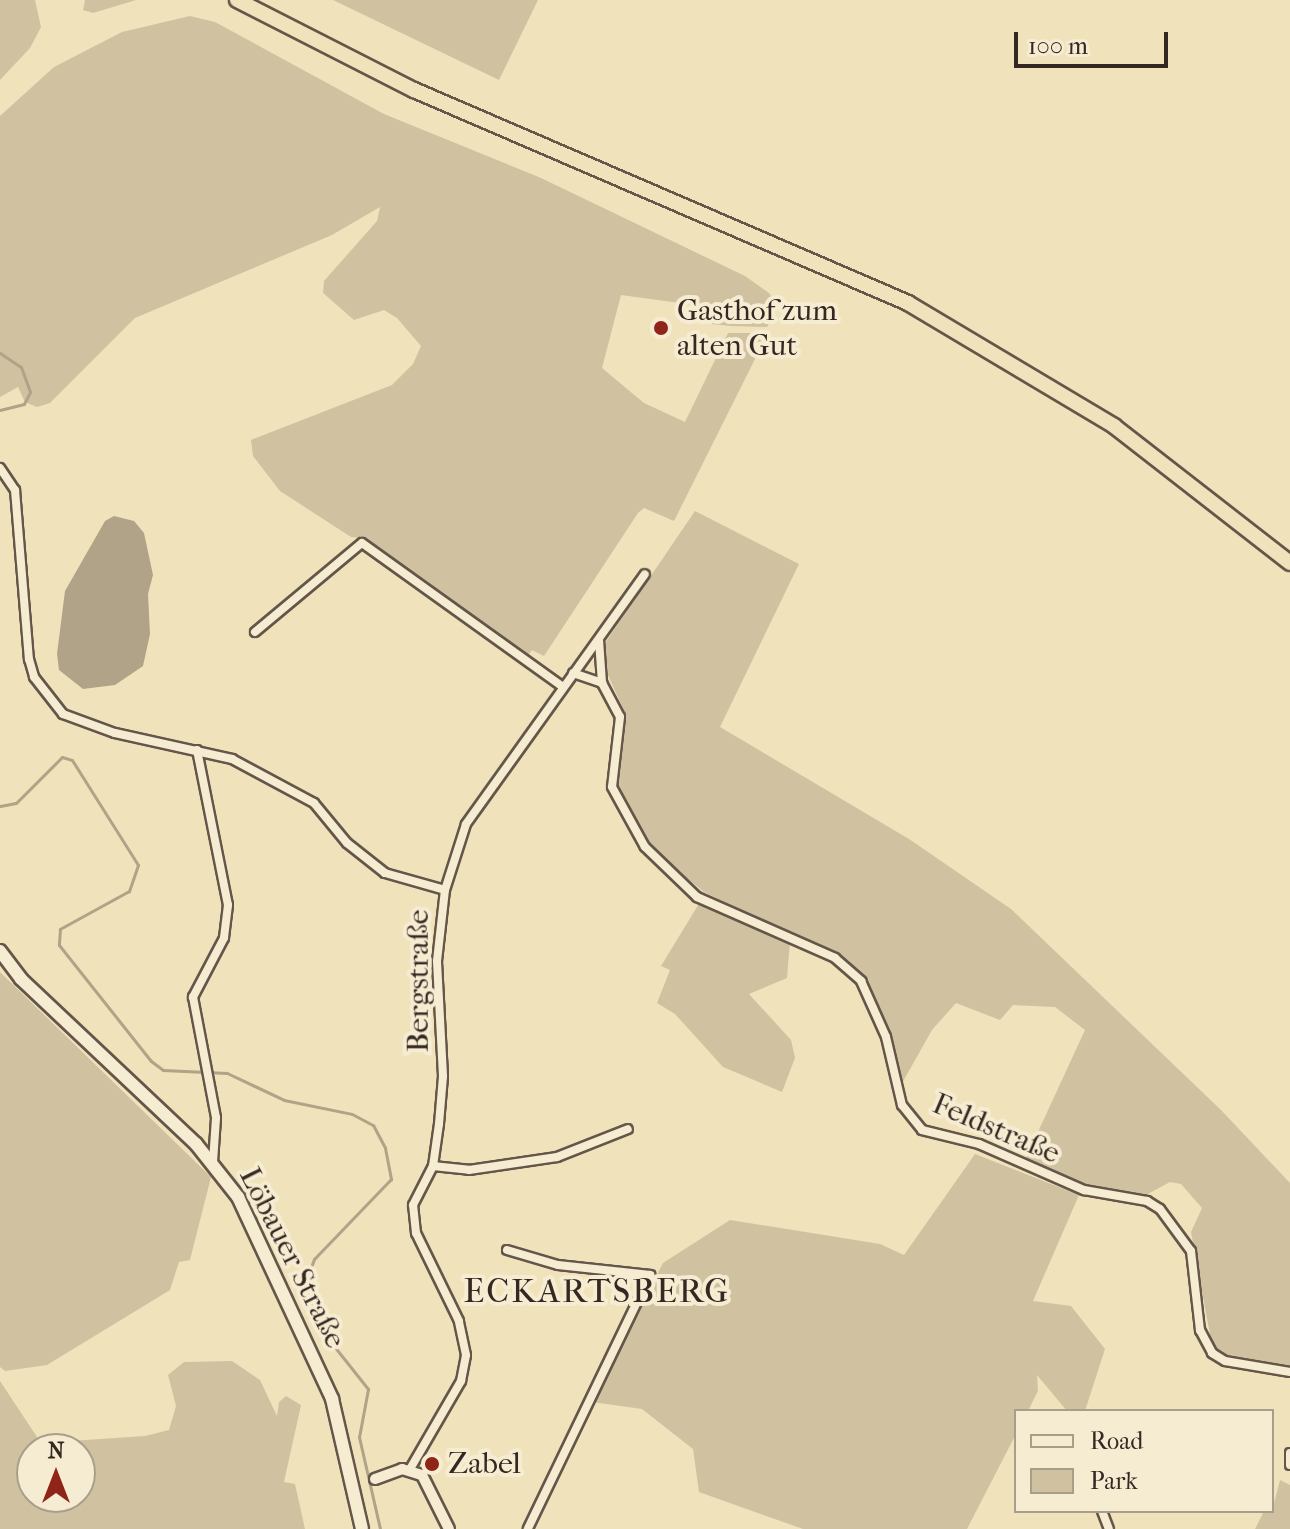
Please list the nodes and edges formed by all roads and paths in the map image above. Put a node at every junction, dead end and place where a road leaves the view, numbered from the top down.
1 (237, 0) edge
2 (0, 468) edge
3 (1290, 563) edge
4 (645, 574) dead end
5 (255, 632) dead end
6 (599, 640) junction
7 (573, 673) junction
8 (602, 683) junction
9 (562, 686) junction
10 (197, 750) junction
11 (445, 890) junction
12 (0, 951) edge
13 (628, 1129) dead end
14 (213, 1162) junction
15 (433, 1166) junction
16 (507, 1250) dead end
17 (1290, 1372) edge
18 (1290, 1453) edge
19 (1290, 1465) edge
20 (410, 1469) junction
21 (375, 1479) dead end
22 (362, 1529) edge
23 (449, 1529) edge
24 (528, 1529) edge

1 - 3 highway
2 - 10 street
4 - 6 street, Bergstraße
5 - 9 street
6 - 7 street, Bergstraße
6 - 8 street, Feldstraße
7 - 8 street
7 - 9 street, Bergstraße
8 - 17 street, Feldstraße
9 - 11 street, Bergstraße
10 - 11 street
10 - 14 street
11 - 15 street, Bergstraße
12 - 14 main road, Löbauer Straße
13 - 15 street
14 - 22 main road, Löbauer Straße
15 - 20 street, Bergstraße
16 - 24 street
18 - 19 street
20 - 21 street
20 - 23 street

